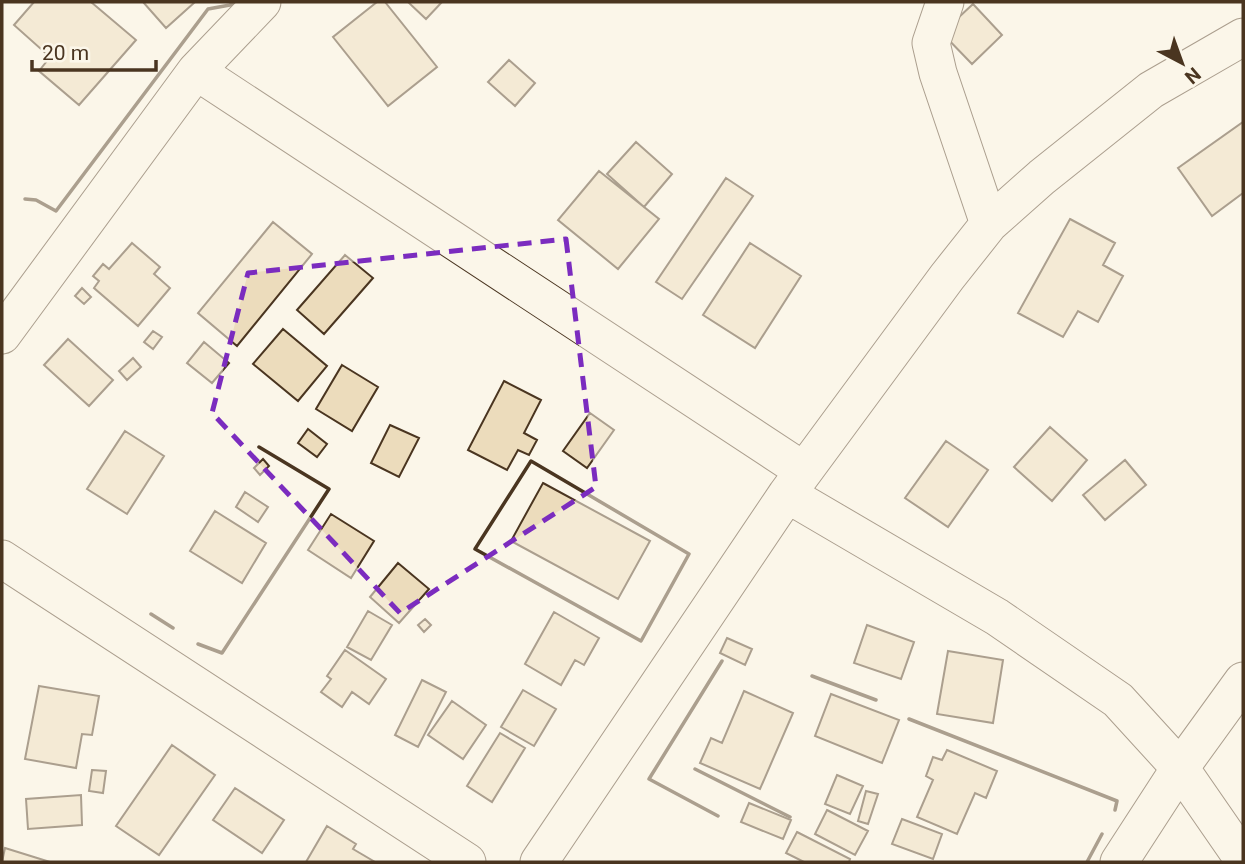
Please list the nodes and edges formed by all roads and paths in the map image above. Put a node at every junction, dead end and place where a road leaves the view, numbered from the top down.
1 (262, 2) edge
2 (946, 2) edge
3 (1243, 37) edge
4 (196, 71) junction
5 (989, 224) junction
6 (4, 327) edge
7 (795, 482) junction
8 (2, 559) edge
9 (1243, 681) edge
10 (1180, 768) junction
11 (1243, 859) edge
12 (467, 862) edge
13 (539, 862) edge
14 (1119, 862) edge

1 - 4 street
2 - 5 street
3 - 5 street
4 - 6 street
4 - 7 street
5 - 7 street
7 - 10 street
7 - 13 street
8 - 12 street
9 - 10 street
10 - 11 street
10 - 14 street

